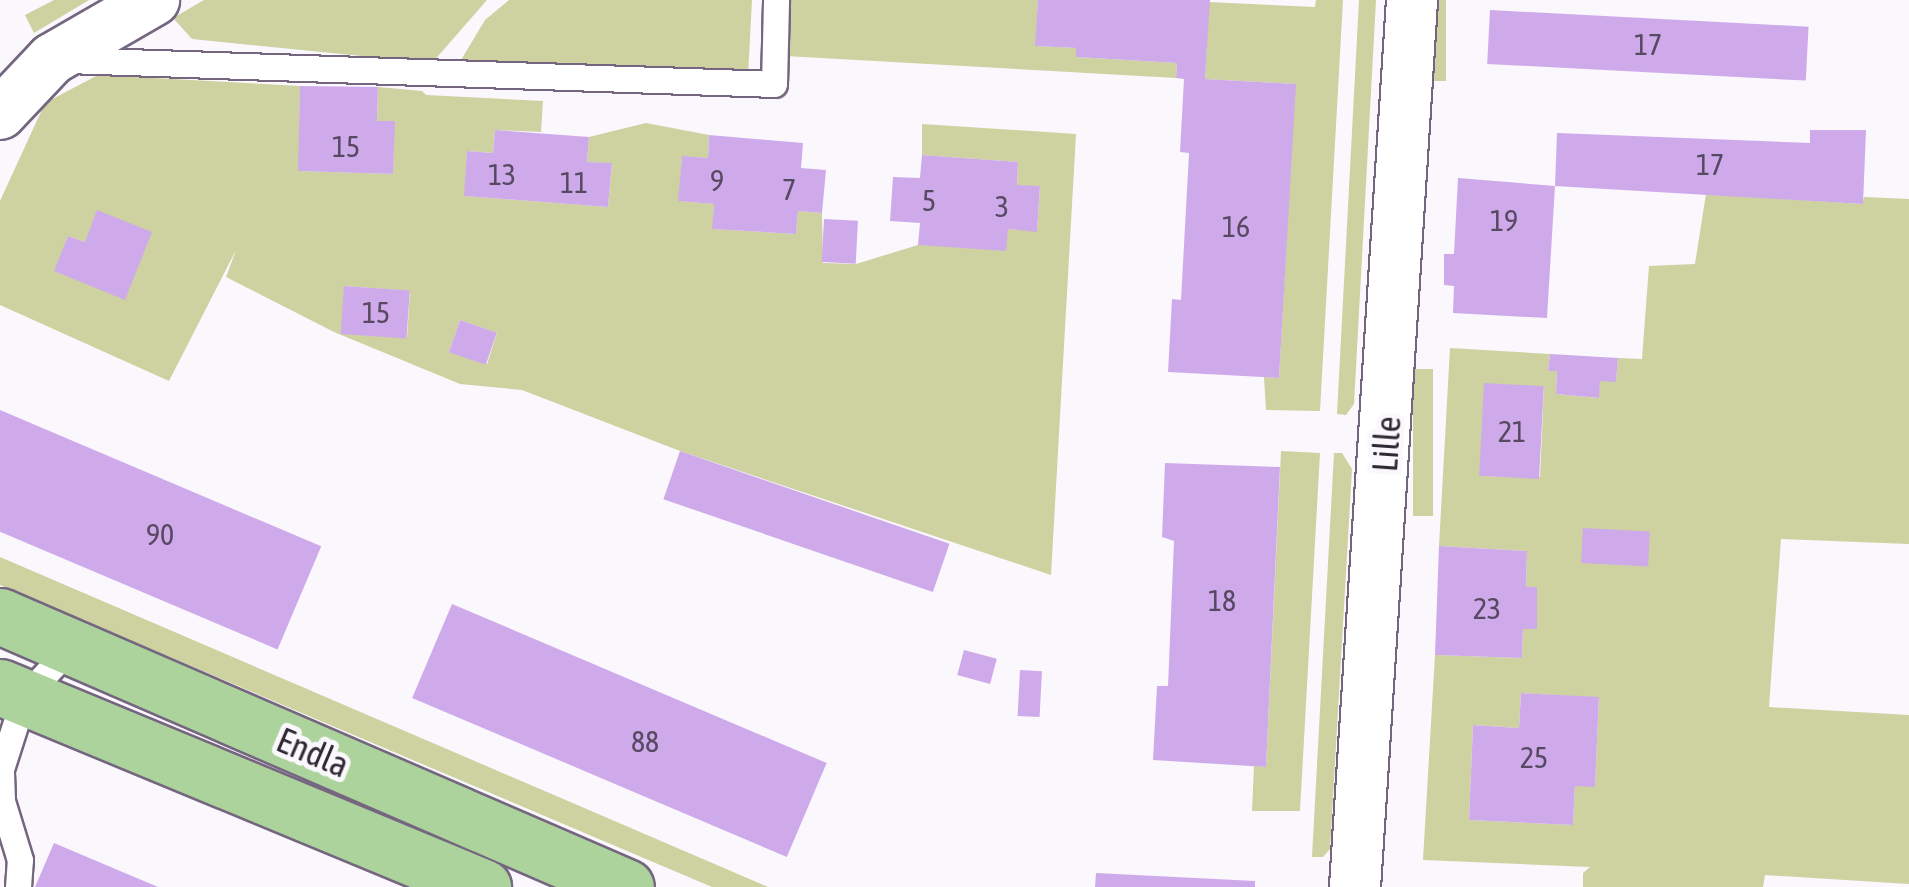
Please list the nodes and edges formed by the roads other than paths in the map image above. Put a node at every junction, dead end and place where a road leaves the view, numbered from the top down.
1 (154, 0) edge
2 (776, 0) edge
3 (1412, 0) edge
4 (52, 59) junction
5 (0, 114) edge
6 (0, 616) edge
7 (72, 647) junction
8 (12, 692) edge
9 (510, 836) junction
10 (18, 887) edge
11 (485, 887) edge
12 (626, 887) edge
13 (1355, 887) edge

1 - 4 street
2 - 4 lane
3 - 13 street, Lille
4 - 5 street
6 - 7 main road, Endla
7 - 8 lane
7 - 9 main road, Endla
8 - 10 lane
8 - 11 main road, Endla
9 - 11 street
9 - 12 main road, Endla

